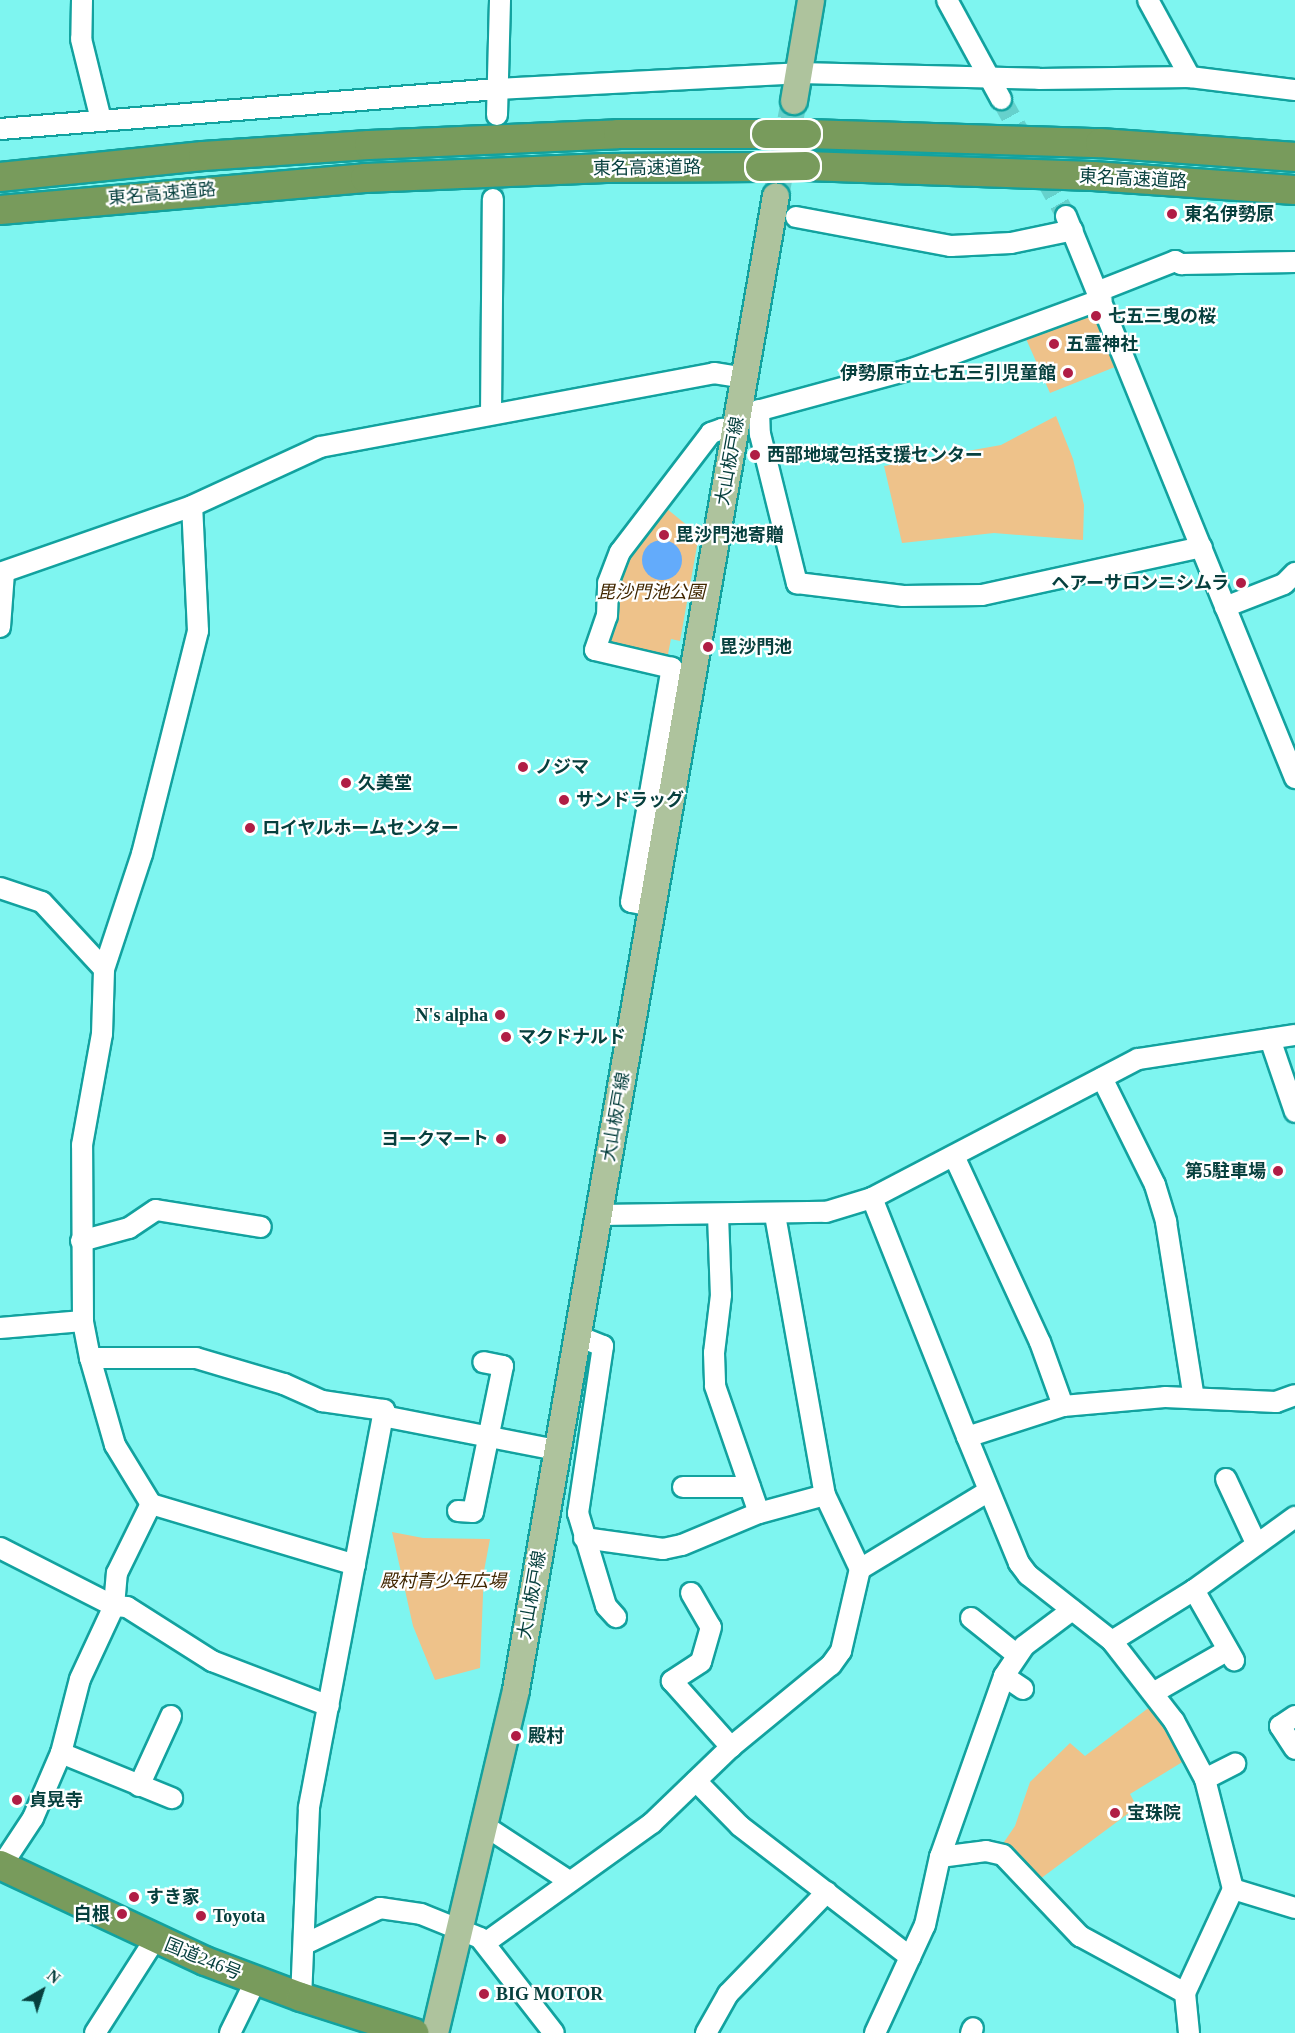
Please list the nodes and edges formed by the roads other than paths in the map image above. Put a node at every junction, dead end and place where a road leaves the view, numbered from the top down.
1 (82, 0) edge
2 (500, 0) edge
3 (811, 0) edge
4 (947, 0) edge
5 (1148, 0) edge
6 (799, 74) junction
7 (1190, 77) junction
8 (988, 78) junction
9 (497, 89) junction
10 (1295, 90) edge
11 (1001, 99) tunnel mouth
12 (794, 101) tunnel mouth
13 (497, 115) tunnel mouth
14 (101, 120) junction
15 (0, 129) edge
16 (1295, 157) edge
17 (0, 177) edge
18 (1295, 190) edge
19 (776, 196) tunnel mouth
20 (493, 199) tunnel mouth
21 (0, 210) edge
22 (796, 216) dead end
23 (1295, 262) edge
24 (1101, 295) junction
25 (745, 378) junction
26 (491, 414) junction
27 (744, 419) junction
28 (192, 506) junction
29 (1202, 547) junction
30 (2, 572) edge
31 (1295, 573) edge
32 (1225, 607) junction
33 (0, 627) edge
34 (1295, 778) edge
35 (0, 888) edge
36 (652, 906) junction
37 (104, 969) junction
38 (1295, 1035) edge
39 (1270, 1039) junction
40 (1102, 1078) junction
41 (1295, 1112) edge
42 (954, 1156) junction
43 (872, 1198) junction
44 (599, 1215) junction
45 (718, 1215) junction
46 (775, 1215) junction
47 (261, 1227) dead end
48 (81, 1241) junction
49 (83, 1321) junction
50 (0, 1328) edge
51 (578, 1336) junction
52 (90, 1358) junction
53 (483, 1362) dead end
54 (1295, 1395) edge
55 (1194, 1398) junction
56 (1063, 1406) junction
57 (383, 1416) junction
58 (489, 1437) junction
59 (967, 1437) junction
60 (557, 1450) junction
61 (1226, 1479) dead end
62 (683, 1487) dead end
63 (750, 1487) junction
64 (987, 1492) junction
65 (825, 1495) junction
66 (151, 1504) junction
67 (471, 1512) dead end
68 (759, 1513) junction
69 (1295, 1517) edge
70 (584, 1538) junction
71 (1256, 1543) junction
72 (0, 1548) edge
73 (356, 1565) junction
74 (860, 1569) junction
75 (1194, 1590) junction
76 (694, 1604) dead end
77 (114, 1606) junction
78 (1072, 1610) junction
79 (616, 1617) dead end
80 (971, 1618) dead end
81 (1112, 1641) junction
82 (1016, 1654) junction
83 (1004, 1677) junction
84 (1023, 1689) dead end
85 (1153, 1693) junction
86 (329, 1706) junction
87 (171, 1716) dead end
88 (1295, 1716) edge
89 (731, 1747) junction
90 (1295, 1749) edge
91 (60, 1753) junction
92 (1235, 1764) dead end
93 (1205, 1779) junction
94 (696, 1780) junction
95 (139, 1786) junction
96 (172, 1798) dead end
97 (485, 1826) junction
98 (940, 1857) junction
99 (1, 1866) edge
100 (569, 1881) junction
101 (1233, 1889) junction
102 (827, 1892) junction
103 (1295, 1908) edge
104 (458, 1929) junction
105 (155, 1939) junction
106 (485, 1943) junction
107 (305, 1944) junction
108 (910, 1957) junction
109 (256, 1980) junction
110 (1185, 1993) junction
111 (301, 1997) junction
112 (95, 2033) edge
113 (230, 2033) edge
114 (414, 2033) edge
115 (435, 2033) edge
116 (554, 2033) edge
117 (706, 2033) edge
118 (875, 2033) edge
119 (1189, 2033) edge

1 - 14 street
2 - 9 street
3 - 6 main road
4 - 8 street
5 - 7 street
6 - 8 street
6 - 9 street
6 - 12 main road
7 - 8 street
7 - 10 street
8 - 11 street
9 - 13 street
9 - 14 street
14 - 15 street
16 - 17 highway, 東名高速道路, bridge
18 - 21 highway, 東名高速道路, bridge
19 - 25 main road, 大山板戸線
20 - 26 street
22 - 24 street
23 - 24 street
24 - 27 street
24 - 29 street
25 - 26 street
25 - 27 main road, 大山板戸線
26 - 28 street
27 - 29 street
27 - 36 main road, 大山板戸線
27 - 36 street
28 - 30 street
28 - 37 street
29 - 32 street
30 - 33 street
31 - 32 street
32 - 34 street
35 - 37 street
36 - 44 main road, 大山板戸線
37 - 48 street
38 - 39 street
39 - 40 street
39 - 41 street
40 - 42 street
40 - 55 street
42 - 43 street
42 - 56 street
43 - 46 street
43 - 59 street
44 - 45 street
44 - 51 main road, 大山板戸線
45 - 46 street
45 - 63 street
46 - 65 street
47 - 48 street
48 - 49 street
49 - 50 street
49 - 52 street
51 - 60 main road, 大山板戸線
51 - 70 street
52 - 57 street
52 - 66 street
53 - 58 street
54 - 55 street
55 - 56 street
56 - 59 street
57 - 58 street
57 - 73 street
58 - 60 street
58 - 67 street
59 - 64 street
60 - 97 main road, 大山板戸線
61 - 71 street
62 - 63 street
63 - 68 street
64 - 74 street
64 - 78 street
65 - 68 street
65 - 74 street
66 - 73 street
66 - 77 street
68 - 70 street
69 - 71 street
70 - 79 street
71 - 75 street
72 - 77 street
73 - 86 street
74 - 89 street
75 - 81 street
75 - 85 street
76 - 89 street
77 - 86 street
77 - 91 street
78 - 81 street
78 - 82 street
80 - 82 street
81 - 85 street
82 - 83 street
83 - 84 street
83 - 98 street
85 - 93 street
86 - 107 street
87 - 95 street
88 - 90 street
89 - 94 street
91 - 95 street
91 - 99 street
92 - 93 street
93 - 101 street
94 - 100 street
94 - 102 street
95 - 96 street
97 - 100 street
97 - 104 main road, 大山板戸線
98 - 108 street
98 - 110 street
99 - 105 highway, 国道246号
100 - 106 street
101 - 103 street
101 - 110 street
102 - 108 street
102 - 117 street
104 - 106 street
104 - 107 street
104 - 115 main road, 大山板戸線
105 - 109 highway, 国道246号
105 - 112 street
106 - 116 street
107 - 111 street
108 - 118 street
109 - 111 highway, 国道246号
109 - 113 street
110 - 119 street
111 - 114 highway, 国道246号

